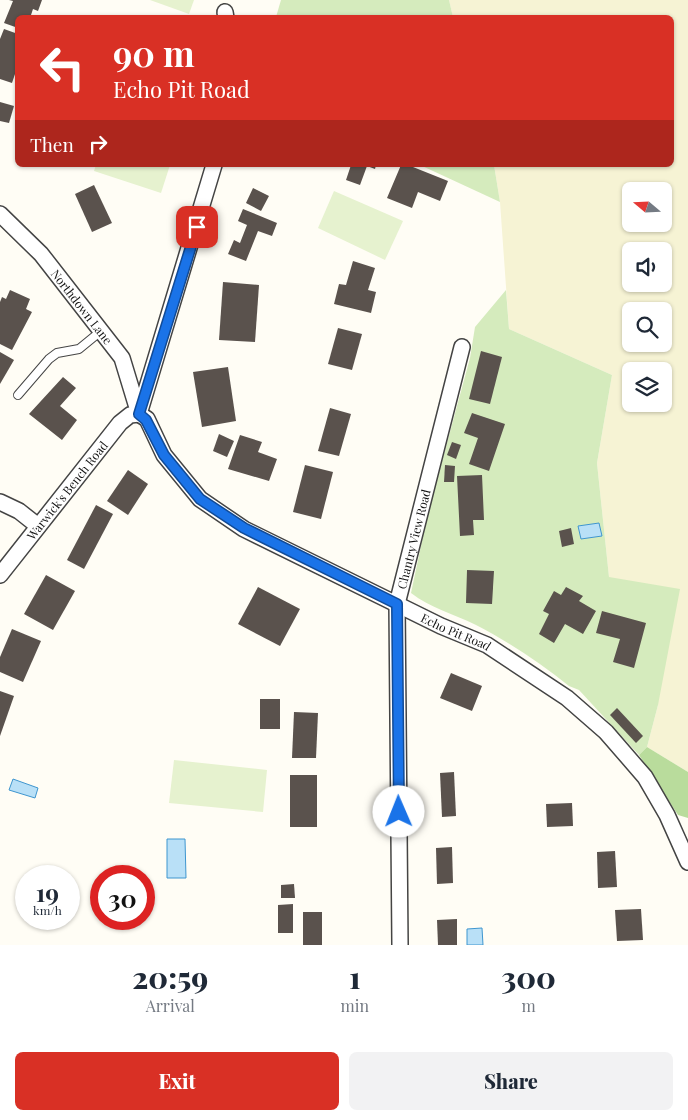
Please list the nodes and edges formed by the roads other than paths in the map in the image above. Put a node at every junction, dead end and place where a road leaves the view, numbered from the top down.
1 (213, 167) edge
2 (0, 214) edge
3 (101, 331) junction
4 (462, 347) dead end
5 (18, 395) dead end
6 (139, 414) junction
7 (0, 502) edge
8 (38, 526) junction
9 (0, 575) edge
10 (397, 604) junction
11 (688, 862) edge
12 (400, 945) edge

1 - 6 street
2 - 3 street, Northdown Lane
3 - 5 lane
3 - 6 street, Northdown Lane
4 - 10 street, Chantry View Road
6 - 8 street, Warwick's Bench Road
6 - 10 street, Echo Pit Road
7 - 8 street
8 - 9 street, Warwick's Bench Road
10 - 11 street, Echo Pit Road
10 - 12 street, Chantry View Road

